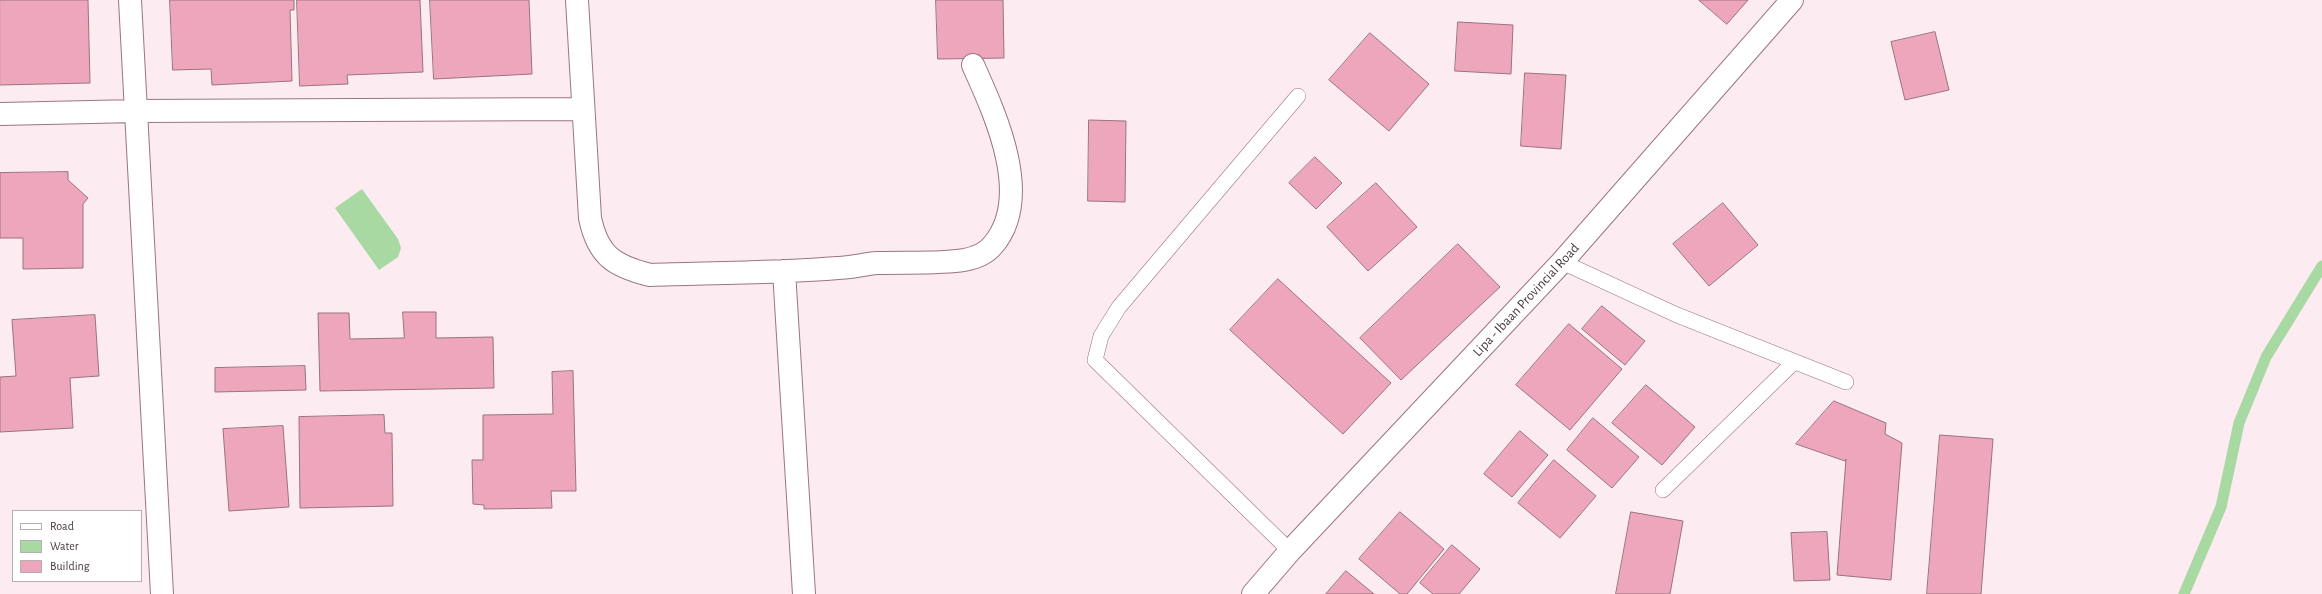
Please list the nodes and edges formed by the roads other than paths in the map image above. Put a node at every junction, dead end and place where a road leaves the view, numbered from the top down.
1 (130, 0) edge
2 (577, 0) edge
3 (1792, 0) edge
4 (973, 65) dead end
5 (1298, 96) dead end
6 (582, 109) junction
7 (136, 110) junction
8 (0, 114) edge
9 (1562, 262) junction
10 (784, 271) junction
11 (1794, 362) junction
12 (1846, 382) dead end
13 (1663, 490) dead end
14 (1290, 551) junction
15 (162, 594) edge
16 (804, 594) edge
17 (1253, 594) edge

1 - 7 street
2 - 6 street
3 - 9 street, Lipa - Ibaan Provincial Road
4 - 10 street
5 - 14 lane
6 - 7 street
6 - 10 street
7 - 8 street
7 - 15 street
9 - 11 lane
9 - 14 street, Lipa - Ibaan Provincial Road
10 - 16 street
11 - 12 lane
11 - 13 lane
14 - 17 street, Lipa - Ibaan Provincial Road

